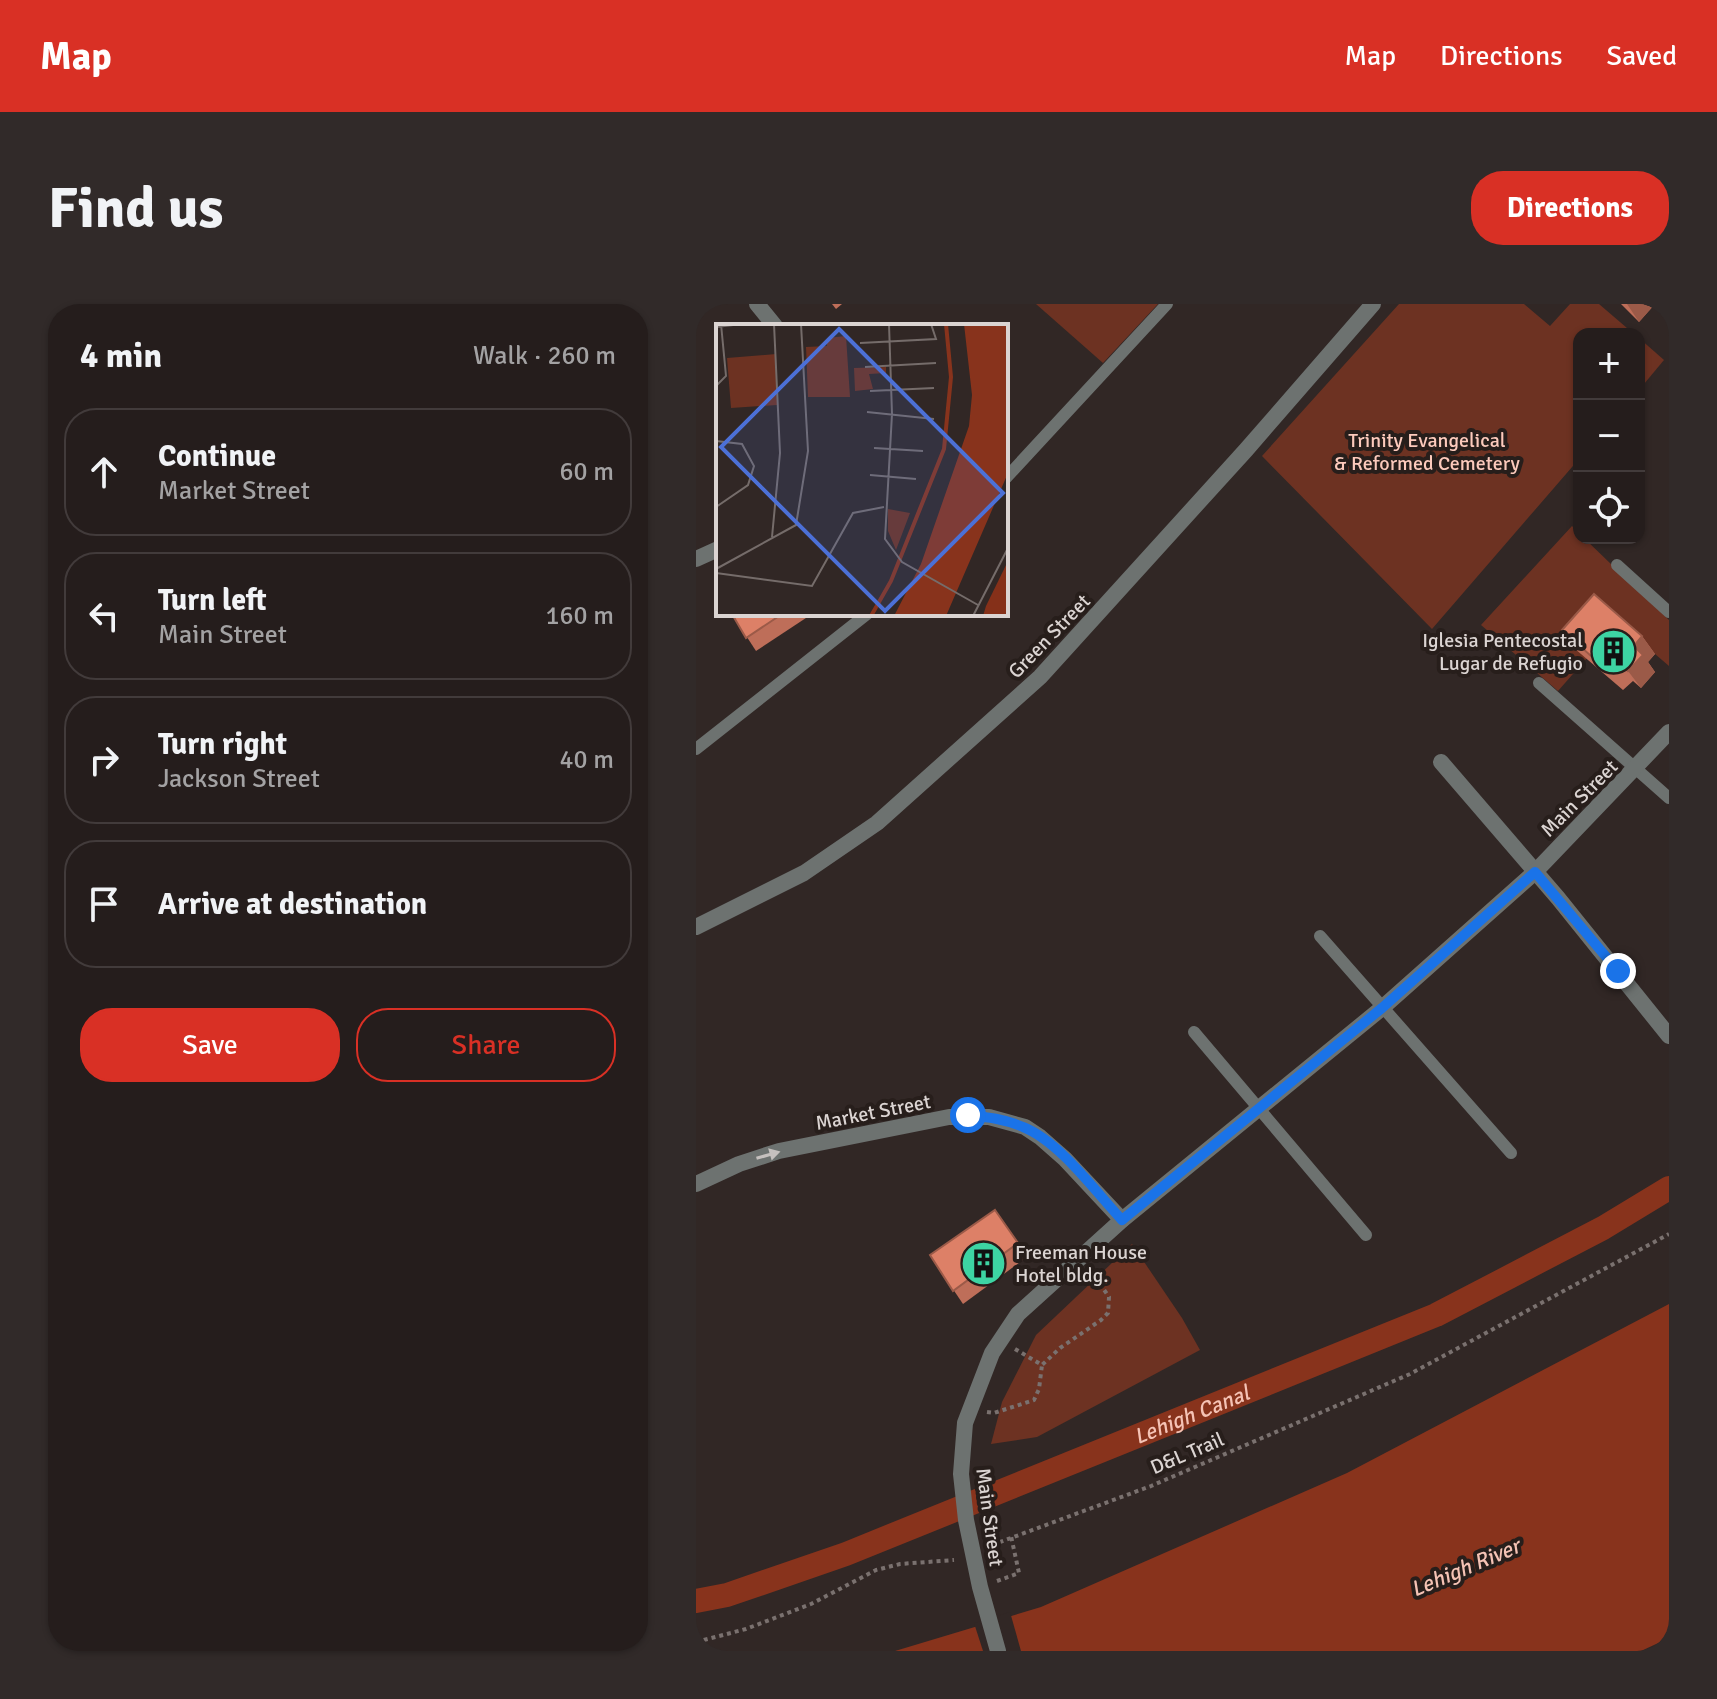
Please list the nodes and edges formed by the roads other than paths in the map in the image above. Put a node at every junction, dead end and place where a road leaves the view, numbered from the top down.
1 (757, 304) edge
2 (1167, 304) edge
3 (1373, 304) edge
4 (773, 324) edge
5 (1008, 476) edge
6 (716, 550) edge
7 (696, 559) edge
8 (1617, 565) dead end
9 (1669, 612) edge
10 (864, 616) edge
11 (1539, 683) dead end
12 (1669, 732) edge
13 (696, 749) edge
14 (1441, 762) dead end
15 (1637, 768) junction
16 (1669, 798) edge
17 (1535, 872) junction
18 (696, 927) edge
19 (1320, 936) dead end
20 (1382, 1008) junction
21 (1194, 1032) dead end
22 (1669, 1036) edge
23 (1260, 1109) junction
24 (1511, 1153) dead end
25 (696, 1184) edge
26 (1122, 1220) junction
27 (1366, 1235) dead end
28 (998, 1651) edge

1 - 4 street
2 - 5 lane
3 - 18 street, Green Street
6 - 7 street
8 - 9 lane
10 - 13 lane
11 - 15 lane
12 - 15 street, Main Street
14 - 17 street
15 - 16 lane
15 - 17 street, Main Street
17 - 20 street, Main Street
17 - 22 street
19 - 20 lane
20 - 23 street, Main Street
20 - 24 lane
21 - 23 lane
23 - 26 street, Main Street
23 - 27 lane
25 -> 26 street, Market Street
26 - 28 street, Main Street

